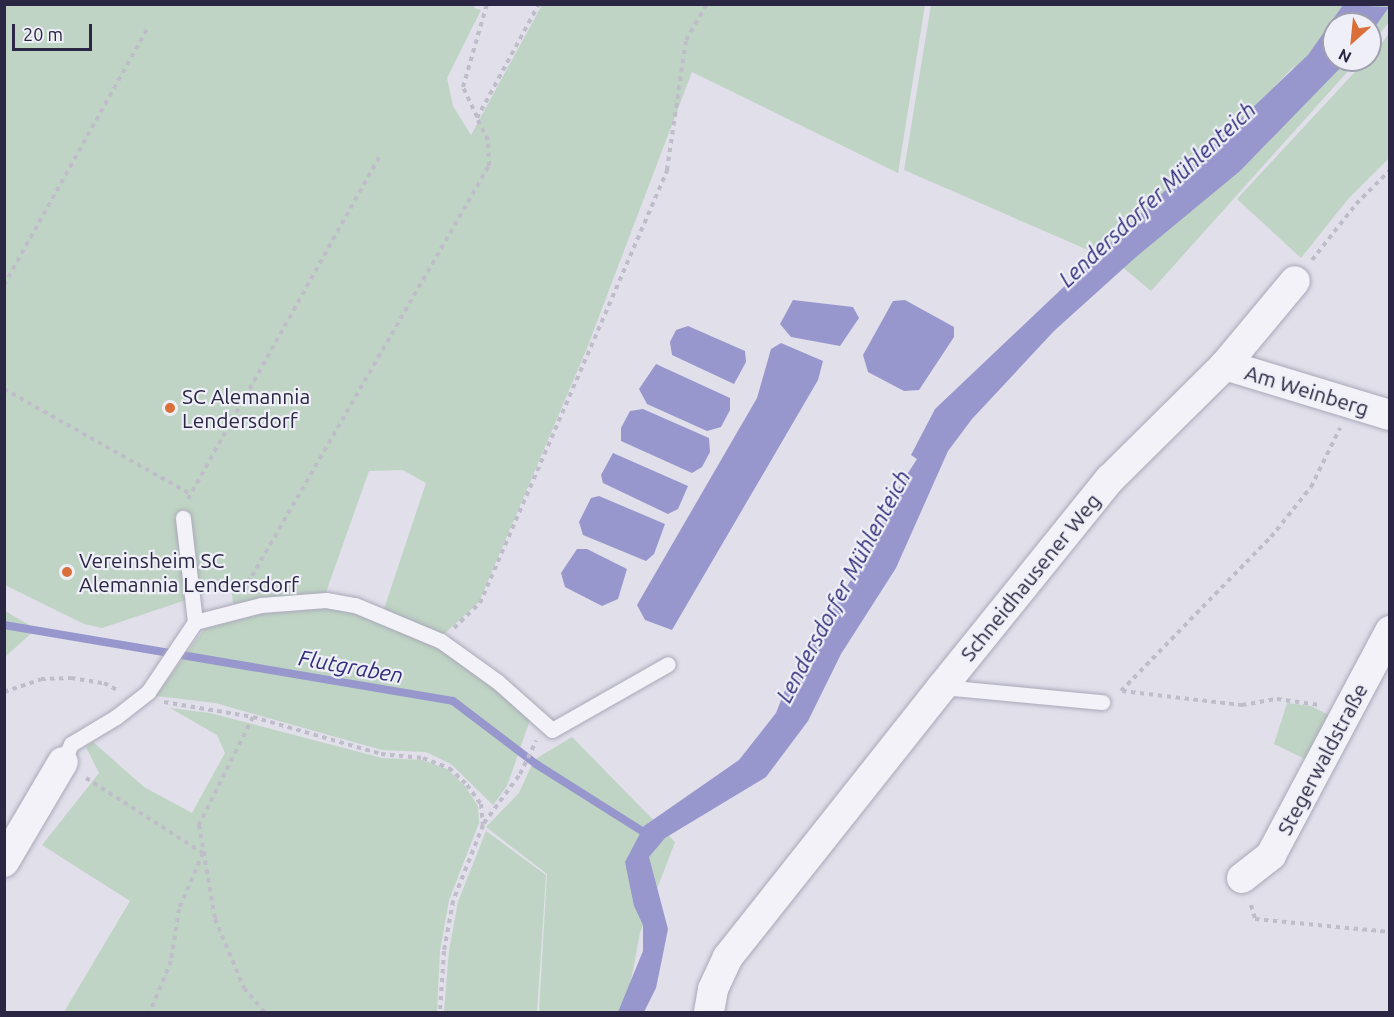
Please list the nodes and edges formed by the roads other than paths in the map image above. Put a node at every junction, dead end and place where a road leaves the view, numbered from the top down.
1 (1295, 281) road end
2 (1225, 365) junction
3 (1389, 415) edge
4 (183, 518) road end
5 (195, 622) junction
6 (1389, 631) edge
7 (668, 664) dead end
8 (942, 687) junction
9 (1102, 702) dead end
10 (63, 762) joint
11 (4, 862) edge
12 (1242, 878) road end
13 (709, 1012) edge

1 - 2 street, Schneidhausener Weg
2 - 3 street, Am Weinberg
2 - 8 street, Schneidhausener Weg
4 - 5 lane
5 - 7 lane
5 - 10 lane
6 - 12 street, Stegerwaldstraße
8 - 9 lane
8 - 13 street, Schneidhausener Weg
10 - 11 street

